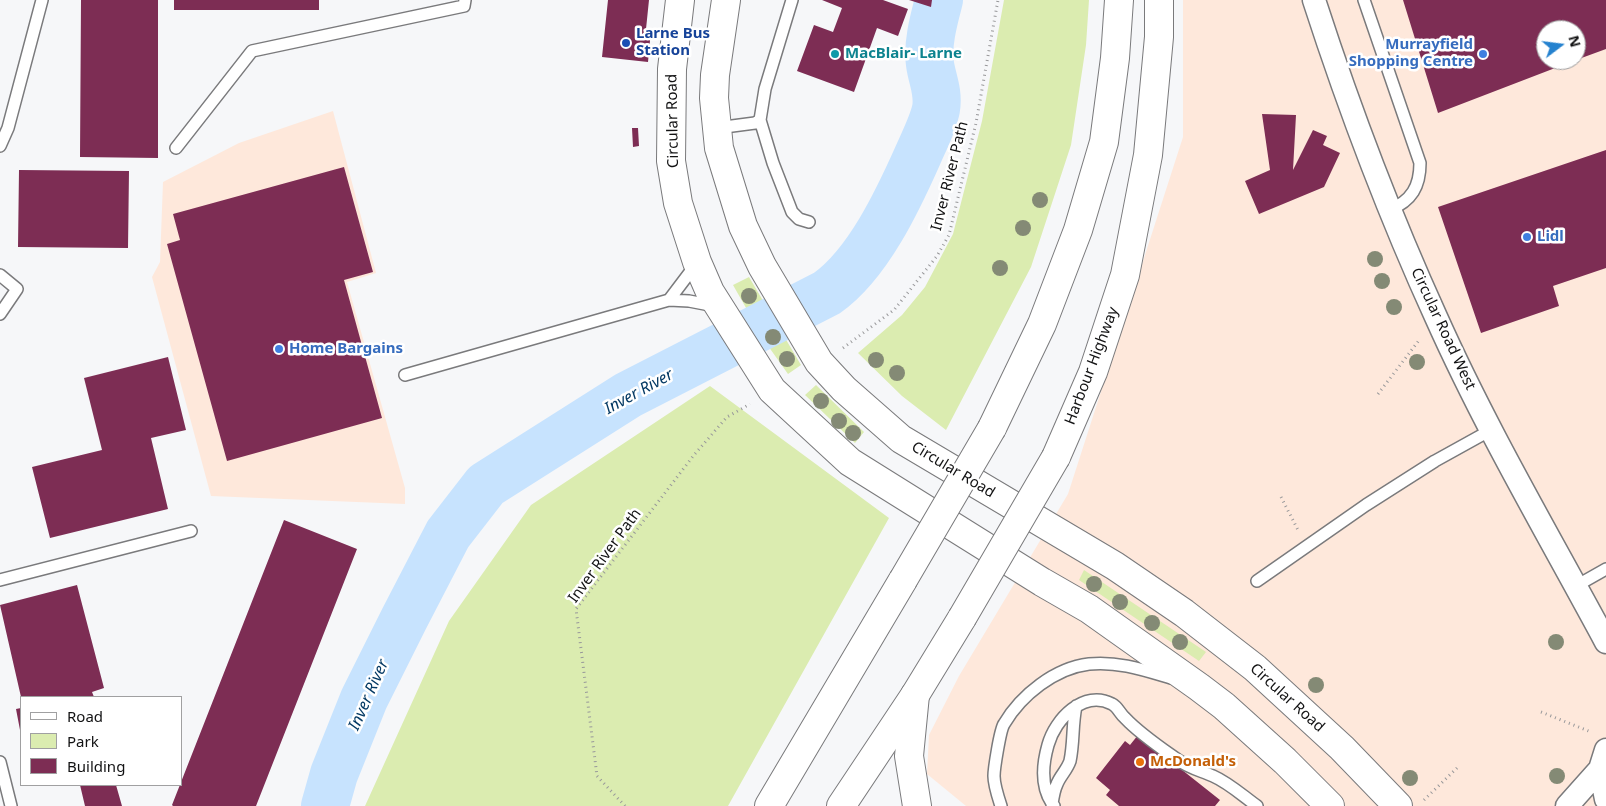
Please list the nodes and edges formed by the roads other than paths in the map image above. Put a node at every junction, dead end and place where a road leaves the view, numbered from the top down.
1 (42, 0) edge
2 (464, 0) edge
3 (680, 0) edge
4 (726, 0) edge
5 (792, 0) edge
6 (1120, 0) edge
7 (1159, 0) edge
8 (1314, 0) edge
9 (1364, 0) edge
10 (760, 120) junction
11 (717, 128) junction
12 (0, 146) edge
13 (176, 148) dead end
14 (1389, 210) junction
15 (809, 222) dead end
16 (697, 262) junction
17 (0, 275) edge
18 (669, 300) junction
19 (721, 309) junction
20 (0, 314) edge
21 (405, 375) dead end
22 (1491, 430) junction
23 (191, 531) dead end
24 (1606, 569) edge
25 (0, 580) edge
26 (1257, 581) dead end
27 (1576, 586) junction
28 (1606, 642) edge
29 (1199, 687) junction
30 (915, 694) junction
31 (1076, 706) junction
32 (1601, 751) edge
33 (0, 762) edge
34 (1606, 799) edge
35 (1053, 805) edge
36 (10, 806) edge
37 (769, 806) edge
38 (841, 806) edge
39 (917, 806) edge
40 (1001, 806) edge
41 (1257, 806) edge
42 (1330, 806) edge
43 (1398, 806) edge
44 (1567, 806) edge

1 - 12 lane
2 - 13 lane
3 - 16 main road, Circular Road
4 - 11 main road, Circular Road
5 - 10 lane
6 - 37 main road, bridge
7 - 30 main road, Harbour Highway, bridge
8 - 14 street, Circular Road West
9 - 14 lane
10 - 11 lane
10 - 15 lane
11 - 43 main road, Circular Road
14 - 22 street, Circular Road West
16 - 18 lane
16 - 19 main road, Circular Road
17 - 20 lane
18 - 19 lane
18 - 21 lane
19 - 29 main road, Circular Road
22 - 26 lane
22 - 27 street, Circular Road West
23 - 25 lane
24 - 27 lane
27 - 28 street, Circular Road West
29 - 40 lane
29 - 42 main road, Circular Road
30 - 38 main road, Harbour Highway
30 - 39 main road
31 - 35 lane
31 - 35 lane
31 - 41 lane
32 - 34 street
32 - 44 street
33 - 36 lane

